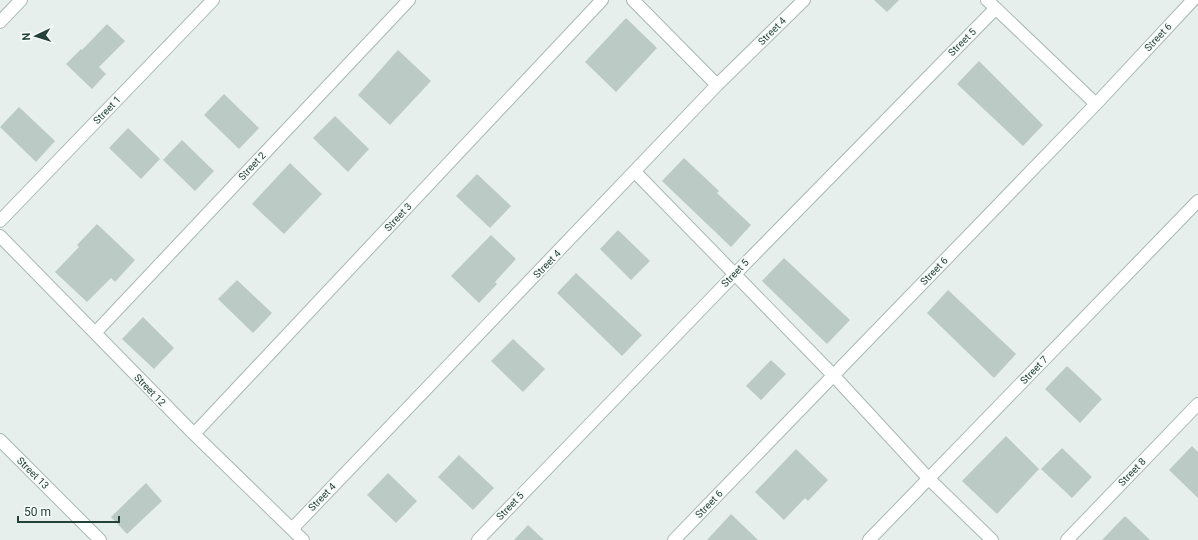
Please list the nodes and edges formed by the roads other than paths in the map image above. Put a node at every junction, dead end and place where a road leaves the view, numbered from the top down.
1 (21, 0) edge
2 (213, 0) edge
3 (409, 0) edge
4 (602, 0) edge
5 (633, 0) edge
6 (804, 0) edge
7 (987, 0) edge
8 (1192, 0) edge
9 (1196, 0) edge
10 (1198, 2) edge
11 (995, 9) junction
12 (0, 22) edge
13 (717, 85) junction
14 (1096, 104) junction
15 (635, 172) junction
16 (1198, 201) edge
17 (0, 221) edge
18 (0, 236) edge
19 (735, 274) junction
20 (95, 333) junction
21 (833, 375) junction
22 (1198, 404) edge
23 (194, 434) junction
24 (0, 440) edge
25 (929, 479) junction
26 (292, 529) junction
27 (100, 540) edge
28 (303, 540) edge
29 (478, 540) edge
30 (674, 540) edge
31 (869, 540) edge
32 (992, 540) edge
33 (1067, 540) edge

1 - 12 street
2 - 17 street, Street 1
3 - 20 street, Street 2
4 - 23 street, Street 3
5 - 13 street
6 - 13 street, Street 4
7 - 11 street
8 - 14 street, Street 6
9 - 10 street
11 - 14 street
11 - 19 street, Street 5
13 - 15 street, Street 4
14 - 21 street, Street 6
15 - 19 street
15 - 26 street, Street 4
16 - 25 street, Street 7
18 - 20 street, Street 12
19 - 21 street
19 - 29 street, Street 5
20 - 23 street, Street 12
21 - 25 street
21 - 30 street, Street 6
22 - 33 street, Street 8
23 - 26 street, Street 12
24 - 27 street, Street 13
25 - 31 street, Street 7
25 - 32 street
26 - 28 street, Street 12

